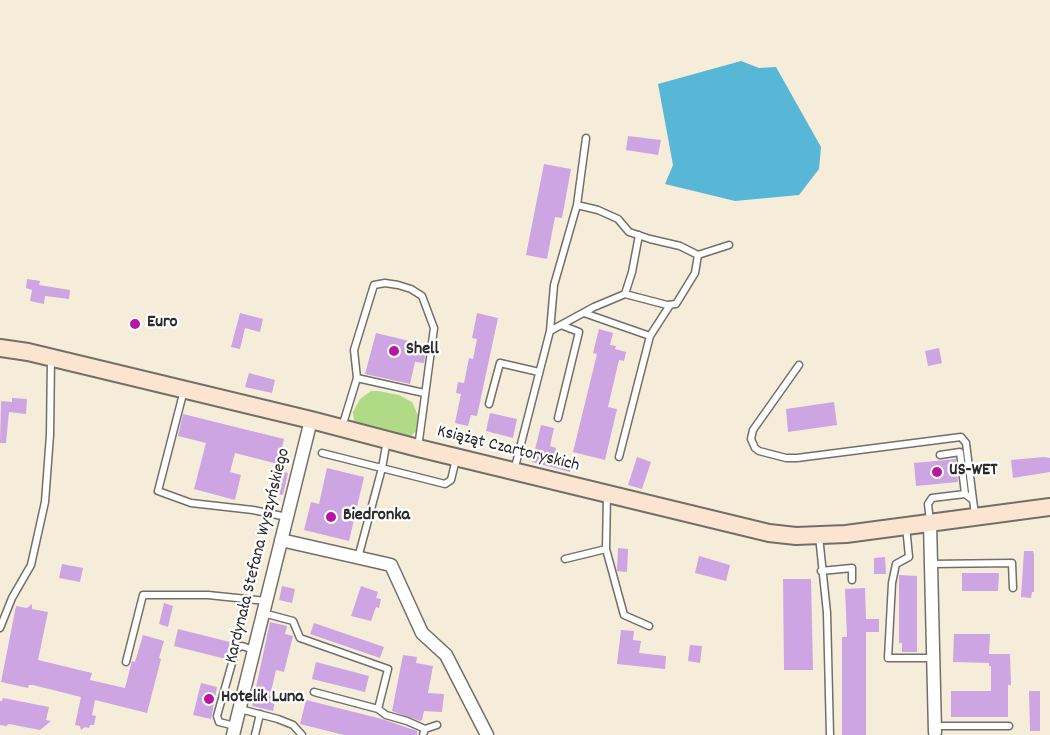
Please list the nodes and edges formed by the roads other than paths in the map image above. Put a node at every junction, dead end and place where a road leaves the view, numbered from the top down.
1 (585, 138) dead end
2 (577, 205) junction
3 (639, 235) junction
4 (729, 245) dead end
5 (698, 255) junction
6 (625, 294) junction
7 (670, 305) junction
8 (584, 313) junction
9 (561, 325) junction
10 (550, 331) junction
11 (650, 336) junction
12 (0, 348) edge
13 (51, 357) junction
14 (799, 365) dead end
15 (539, 372) junction
16 (357, 378) junction
17 (184, 390) junction
18 (424, 393) junction
19 (489, 404) dead end
20 (558, 418) dead end
21 (311, 420) junction
22 (342, 428) junction
23 (387, 440) junction
24 (418, 448) junction
25 (322, 453) dead end
26 (940, 455) dead end
27 (456, 457) junction
28 (619, 457) dead end
29 (382, 468) junction
30 (514, 472) junction
31 (607, 494) junction
32 (965, 494) junction
33 (1050, 507) edge
34 (974, 508) junction
35 (287, 517) junction
36 (930, 523) junction
37 (906, 526) junction
38 (819, 536) junction
39 (281, 540) junction
40 (606, 549) junction
41 (358, 558) junction
42 (565, 559) dead end
43 (931, 564) junction
44 (821, 571) junction
45 (852, 580) dead end
46 (1012, 588) dead end
47 (265, 607) junction
48 (650, 626) dead end
49 (0, 628) edge
50 (254, 650) junction
51 (934, 658) junction
52 (126, 662) dead end
53 (314, 692) dead end
54 (239, 709) junction
55 (378, 709) junction
56 (260, 714) junction
57 (437, 725) dead end
58 (1009, 726) dead end
59 (234, 730) edge
60 (934, 731) edge
61 (424, 732) edge
62 (255, 735) edge
63 (302, 735) edge
64 (487, 735) edge
65 (830, 735) edge

1 - 2 lane
2 - 3 lane
2 - 10 lane
3 - 5 lane
3 - 6 lane
4 - 5 lane
5 - 7 lane
6 - 7 lane
6 - 8 lane
7 - 11 lane
8 - 9 lane
8 - 11 lane
9 - 10 lane
9 - 20 lane
10 - 15 lane
11 - 28 lane
12 - 13 main road, Książąt Czartoryskich
13 - 17 main road, Książąt Czartoryskich
13 - 49 lane
14 - 34 lane
15 - 19 lane
15 - 30 lane
16 - 18 lane
16 - 18 lane
16 - 22 lane
17 - 21 main road, Książąt Czartoryskich
17 - 35 lane
18 - 24 lane
21 - 22 main road, Książąt Czartoryskich
21 - 35 street, Kardynała Stefana Wyszyńskiego
22 - 23 main road, Książąt Czartoryskich
23 - 24 main road, Książąt Czartoryskich
23 - 29 lane
24 - 27 main road, Książąt Czartoryskich
25 - 29 lane
26 - 32 lane
27 - 29 lane
27 - 30 main road, Książąt Czartoryskich
29 - 41 lane
30 - 31 main road, Książąt Czartoryskich
31 - 38 main road, Książąt Czartoryskich
31 - 40 lane
32 - 34 lane
32 - 36 lane
33 - 34 main road, Książąt Czartoryskich
34 - 36 main road, Książąt Czartoryskich
35 - 39 street, Kardynała Stefana Wyszyńskiego
36 - 37 main road, Książąt Czartoryskich
36 - 43 street
37 - 38 main road, Książąt Czartoryskich
37 - 51 lane
38 - 44 lane
39 - 41 street
39 - 47 street, Kardynała Stefana Wyszyńskiego
40 - 42 lane
40 - 48 lane
41 - 64 street
43 - 46 lane
43 - 51 street
44 - 45 lane
44 - 65 lane
47 - 50 street, Kardynała Stefana Wyszyńskiego
47 - 52 lane
47 - 55 lane
50 - 54 street, Kardynała Stefana Wyszyńskiego
50 - 59 lane
51 - 60 street
53 - 55 lane
54 - 56 lane
54 - 59 street, Kardynała Stefana Wyszyńskiego
55 - 61 lane
56 - 62 lane
56 - 63 lane
57 - 61 lane
58 - 60 lane

